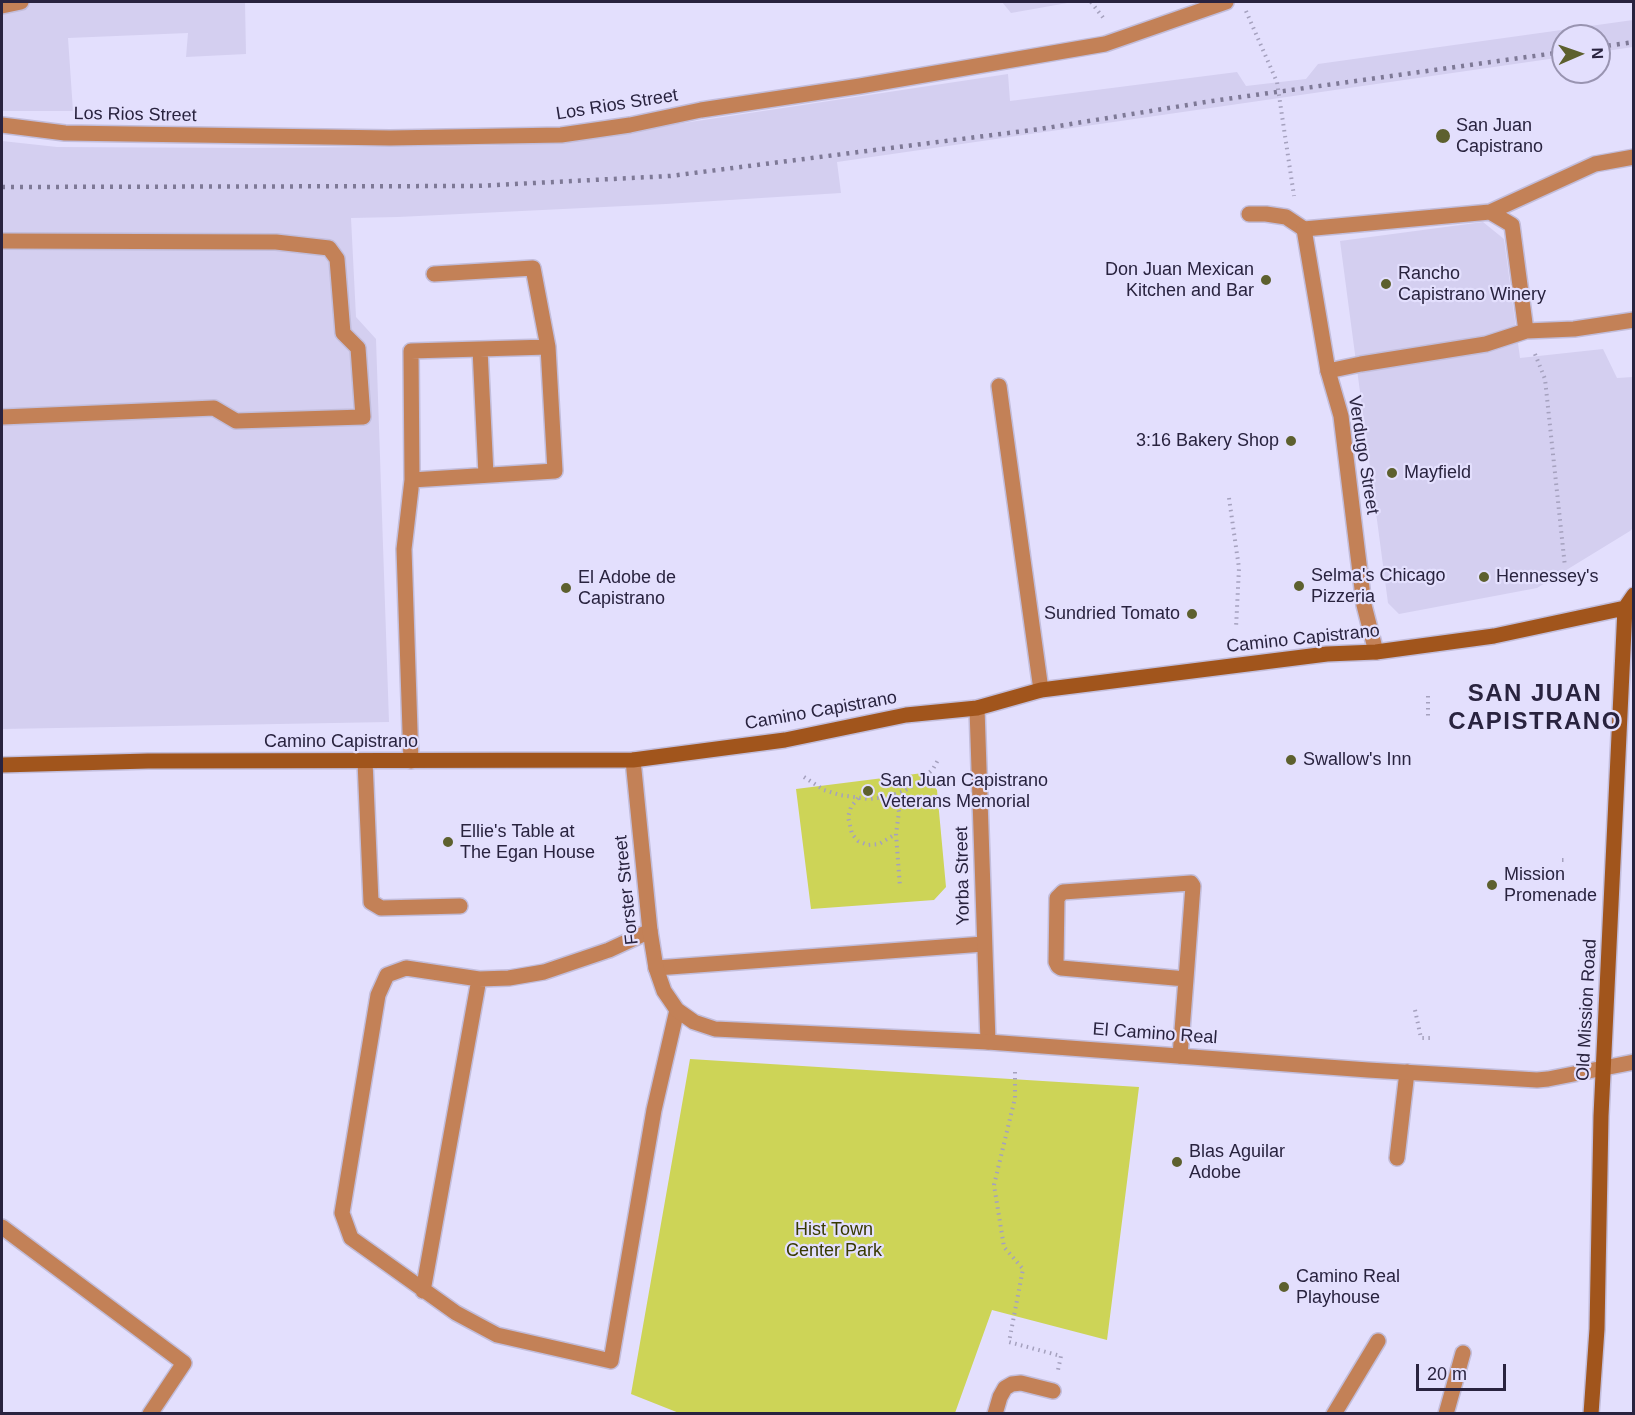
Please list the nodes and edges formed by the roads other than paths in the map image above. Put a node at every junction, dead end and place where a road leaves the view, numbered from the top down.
1 (21, 2) edge
2 (1226, 2) edge
3 (2, 6) edge
4 (2, 125) edge
5 (1634, 157) edge
6 (1491, 212) junction
7 (1249, 214) dead end
8 (1304, 229) junction
9 (2, 242) edge
10 (434, 274) dead end
11 (1634, 320) edge
12 (1526, 331) junction
13 (548, 346) junction
14 (480, 349) junction
15 (1328, 371) junction
16 (999, 386) dead end
17 (2, 417) edge
18 (486, 475) junction
19 (412, 480) junction
20 (1629, 601) edge
21 (1376, 652) junction
22 (1041, 690) junction
23 (977, 708) junction
24 (633, 760) junction
25 (365, 761) junction
26 (411, 761) junction
27 (2, 765) edge
28 (460, 906) dead end
29 (650, 931) junction
30 (984, 944) junction
31 (656, 968) junction
32 (479, 979) junction
33 (1186, 979) junction
34 (677, 1010) junction
35 (988, 1042) junction
36 (1180, 1056) junction
37 (1634, 1062) edge
38 (1603, 1068) junction
39 (1407, 1072) junction
40 (1397, 1158) dead end
41 (2, 1227) edge
42 (423, 1291) junction
43 (1378, 1341) dead end
44 (1463, 1353) dead end
45 (1053, 1391) road end
46 (150, 1413) edge
47 (995, 1413) edge
48 (1334, 1413) edge
49 (1446, 1413) edge
50 (1591, 1413) edge

1 - 3 street
2 - 4 street, Los Rios Street
5 - 6 street
6 - 8 street
6 - 12 street
7 - 8 street
8 - 15 street, Verdugo Street
9 - 17 street
10 - 13 street
11 - 12 street
12 - 15 street
13 - 14 street
13 - 18 street
14 - 18 street
14 - 19 street
15 - 21 street, Verdugo Street
16 - 22 street
18 - 19 street
19 - 26 street
20 - 21 main road, Camino Capistrano
20 - 38 main road, Old Mission Road
21 - 22 main road, Camino Capistrano
22 - 23 main road, Camino Capistrano
23 - 24 main road, Camino Capistrano
23 - 30 street, Yorba Street
24 - 26 main road, Camino Capistrano
24 - 29 street, Forster Street
25 - 26 main road, Camino Capistrano
25 - 27 main road, Camino Capistrano
25 - 28 street
29 - 31 street, Forster Street
29 - 32 street
30 - 31 street
30 - 35 street, Yorba Street
31 - 34 street, Forster Street
32 - 42 street
32 - 42 street
33 - 33 street
33 - 36 street
34 - 35 street, El Camino Real
34 - 42 street
35 - 36 street, El Camino Real
36 - 39 street, El Camino Real
37 - 38 street, El Camino Real
38 - 39 street, El Camino Real
38 - 50 main road, Old Mission Road
39 - 40 street
41 - 46 street
43 - 48 street
44 - 49 street
45 - 47 street

